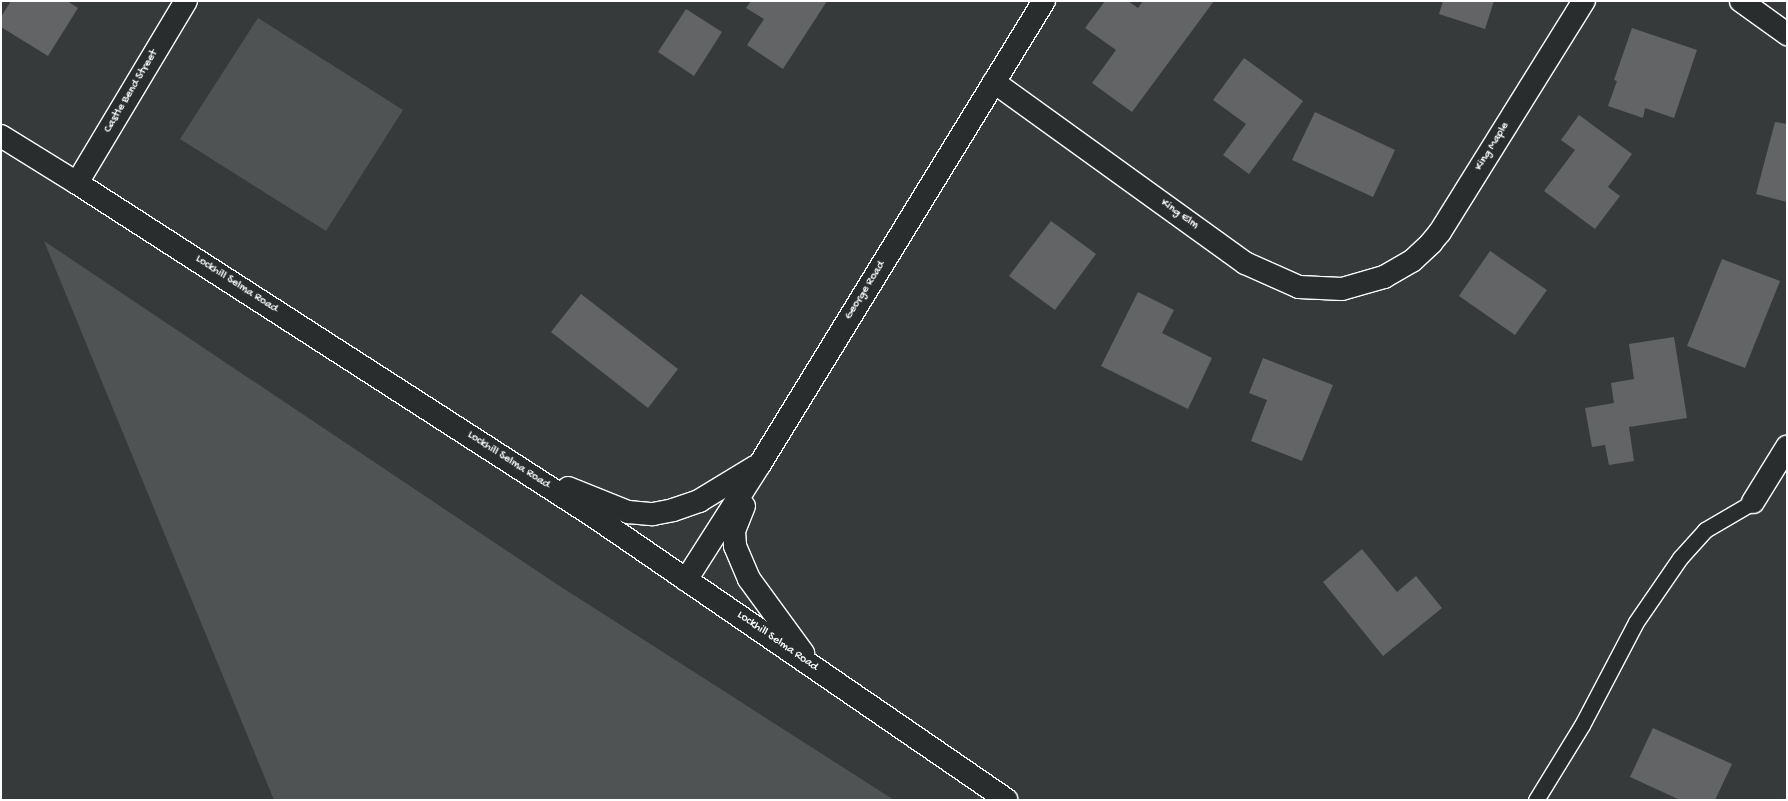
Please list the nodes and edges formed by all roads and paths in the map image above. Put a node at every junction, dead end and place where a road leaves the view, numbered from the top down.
1 (186, 1) edge
2 (1044, 1) edge
3 (1584, 1) edge
4 (1741, 1) edge
5 (1787, 34) edge
6 (994, 82) junction
7 (1, 136) edge
8 (77, 182) junction
9 (1384, 277) joint
10 (1787, 447) edge
11 (760, 464) junction
12 (524, 471) junction
13 (1753, 502) joint
14 (686, 580) junction
15 (814, 667) junction
16 (1006, 800) edge
17 (1536, 800) edge

1 - 8 street, Castle Bend Street
2 - 6 street, George Road
3 - 9 street, King Maple
4 - 5 street
6 - 9 street, King Elm
6 - 11 street, George Road
7 - 8 street, Lockhill Selma Road
8 - 12 street, Lockhill Selma Road
10 - 13 street
11 - 12 street
11 - 14 street, George Road
11 - 15 street
12 - 14 street, Lockhill Selma Road
13 - 17 lane
14 - 15 street, Lockhill Selma Road
15 - 16 street, Lockhill Selma Road

